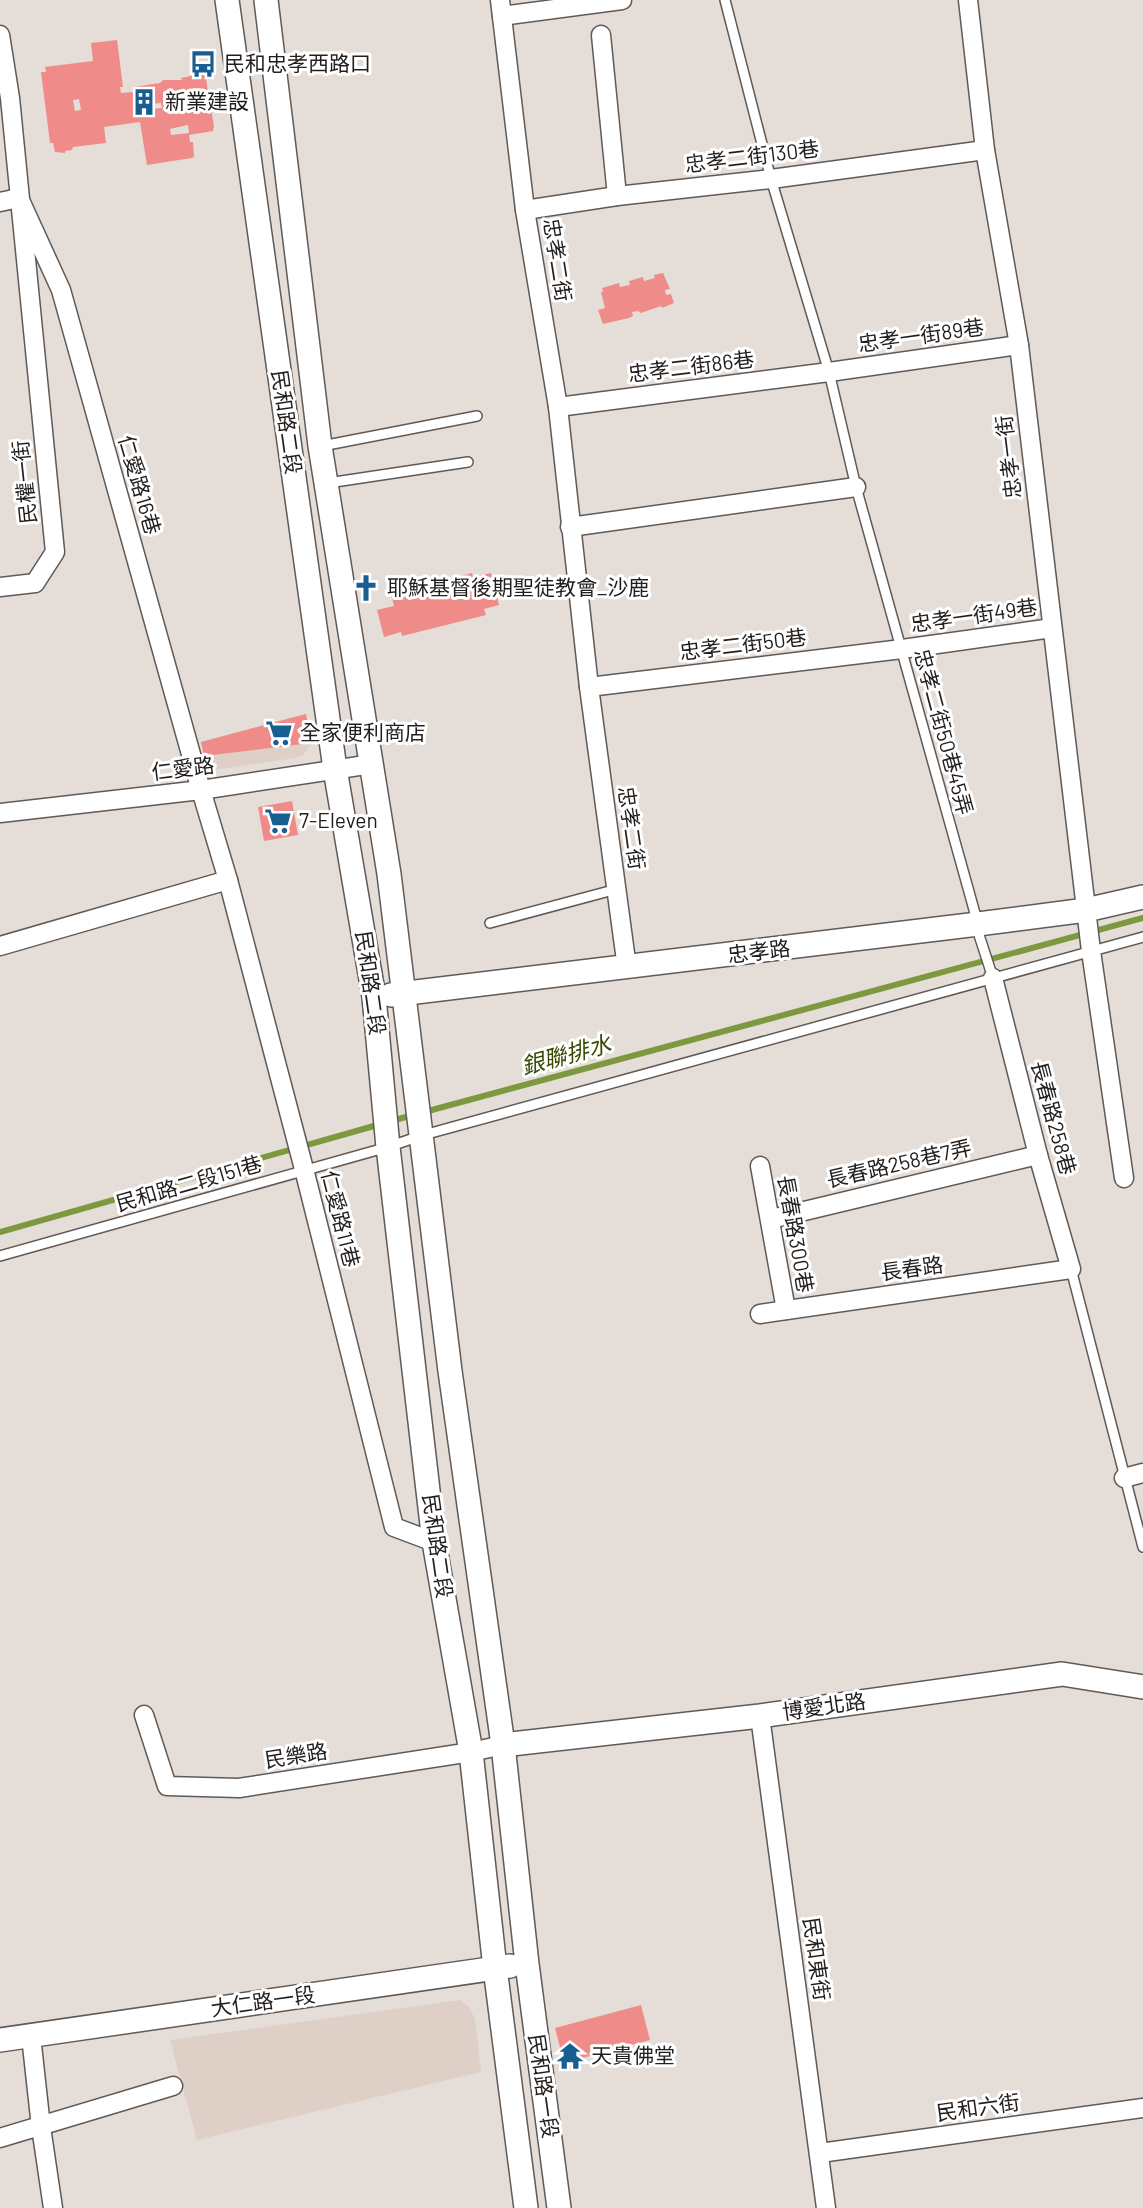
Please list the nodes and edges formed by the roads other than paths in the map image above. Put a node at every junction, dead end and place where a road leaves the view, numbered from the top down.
1 (227, 0) edge
2 (266, 0) edge
3 (622, 0) edge
4 (725, 0) edge
5 (968, 0) edge
6 (501, 8) edge
7 (0, 35) edge
8 (601, 35) dead end
9 (5, 99) edge
10 (985, 150) junction
11 (771, 179) junction
12 (617, 196) junction
13 (19, 198) junction
14 (0, 202) edge
15 (525, 210) junction
16 (1019, 345) junction
17 (829, 372) junction
18 (558, 407) junction
19 (477, 416) dead end
20 (320, 446) junction
21 (468, 462) dead end
22 (327, 483) junction
23 (856, 487) junction
24 (570, 527) junction
25 (0, 587) edge
26 (1052, 628) junction
27 (902, 649) junction
28 (589, 687) junction
29 (372, 764) junction
30 (335, 769) junction
31 (201, 790) junction
32 (0, 813) edge
33 (228, 880) junction
34 (617, 889) junction
35 (1143, 897) edge
36 (1086, 910) junction
37 (490, 923) dead end
38 (978, 925) junction
39 (1143, 937) edge
40 (0, 946) edge
41 (1091, 951) junction
42 (626, 968) junction
43 (993, 978) junction
44 (404, 994) junction
45 (374, 998) junction
46 (420, 1136) junction
47 (388, 1147) junction
48 (1038, 1155) junction
49 (760, 1166) dead end
50 (304, 1169) junction
51 (1124, 1178) dead end
52 (771, 1219) junction
53 (0, 1256) edge
54 (1071, 1269) junction
55 (786, 1310) junction
56 (760, 1314) dead end
57 (450, 1371) junction
58 (415, 1373) junction
59 (1143, 1473) edge
60 (1124, 1478) junction
61 (434, 1542) junction
62 (1143, 1547) edge
63 (1143, 1686) edge
64 (144, 1716) dead end
65 (760, 1716) junction
66 (503, 1745) junction
67 (471, 1752) junction
68 (527, 1964) junction
69 (495, 1968) junction
70 (31, 2036) junction
71 (0, 2040) edge
72 (173, 2086) dead end
73 (1143, 2108) edge
74 (41, 2127) junction
75 (0, 2138) edge
76 (820, 2153) junction
77 (53, 2208) edge
78 (526, 2208) edge
79 (559, 2208) edge
80 (826, 2208) edge

1 - 30 street, 民和路二段
2 - 20 street, 民和路二段
3 - 6 street
4 - 11 lane, 忠孝二街50巷45弄
5 - 10 street, 忠孝一街
6 - 15 street, 忠孝二街
7 - 9 street, 民權一街
8 - 12 street
9 - 13 street, 民權一街
10 - 11 street, 忠孝二街130巷
10 - 16 street, 忠孝一街
11 - 12 street, 忠孝二街130巷
11 - 17 lane, 忠孝二街50巷45弄
12 - 15 street, 忠孝二街130巷
13 - 14 street
13 - 25 street, 民權一街
13 - 31 street, 仁愛路16巷
15 - 18 street, 忠孝二街
16 - 17 street, 忠孝一街89巷
16 - 26 street, 忠孝一街
17 - 18 street, 忠孝二街86巷
17 - 23 lane, 忠孝二街50巷45弄
18 - 24 street, 忠孝二街
19 - 20 lane
20 - 22 street, 民和路二段
21 - 22 lane
22 - 29 street, 民和路二段
23 - 24 street
23 - 27 lane, 忠孝二街50巷45弄
24 - 28 street, 忠孝二街
26 - 27 street, 忠孝一街49巷
26 - 36 street, 忠孝一街
27 - 28 street, 忠孝二街50巷
27 - 38 lane, 忠孝二街50巷45弄
28 - 34 street, 忠孝二街
29 - 30 street, 仁愛路
29 - 44 street, 民和路二段
30 - 31 street, 仁愛路
30 - 45 street, 民和路二段
31 - 32 street, 仁愛路
31 - 33 street, 仁愛路11巷
33 - 40 street
33 - 50 street, 仁愛路11巷
34 - 37 lane
34 - 42 street, 忠孝二街
35 - 36 street, 忠孝路
36 - 38 street, 忠孝路
36 - 41 street, 忠孝一街
38 - 42 street, 忠孝路
38 - 43 lane, 忠孝二街50巷45弄
39 - 41 lane, 民和路二段151巷
41 - 43 lane, 民和路二段151巷
41 - 51 street, 忠孝一街
42 - 44 street, 忠孝路
43 - 46 lane, 民和路二段151巷
43 - 48 street, 長春路258巷
44 - 45 street, 忠孝路
44 - 46 street, 民和路二段
45 - 47 street, 民和路二段
46 - 47 lane, 民和路二段151巷
46 - 57 street, 民和路二段
47 - 50 lane, 民和路二段151巷
47 - 58 street, 民和路二段
48 - 52 street, 長春路258巷7弄
48 - 54 street, 長春路258巷
49 - 52 street, 長春路300巷
50 - 53 lane, 民和路二段151巷
50 - 61 street, 仁愛路11巷
52 - 55 street, 長春路300巷
54 - 55 street, 長春路
54 - 60 lane
55 - 56 street, 長春路
57 - 58 street
57 - 66 street, 民和路二段
58 - 61 street, 民和路二段
59 - 60 street
60 - 62 lane
61 - 67 street, 民和路二段
63 - 65 street, 博愛北路
64 - 67 street, 民樂路
65 - 66 street, 博愛北路
65 - 76 street, 民和東街
66 - 67 street, 民樂路
66 - 68 street, 民和路二段
67 - 69 street, 民和路二段
68 - 69 street, 大仁路一段
68 - 79 street, 民和路一段
69 - 70 street, 大仁路一段
69 - 78 street, 民和路一段
70 - 71 street, 大仁路一段
70 - 74 street
72 - 74 street
73 - 76 street, 民和六街
74 - 75 street
74 - 77 street
76 - 80 street, 民和東街

